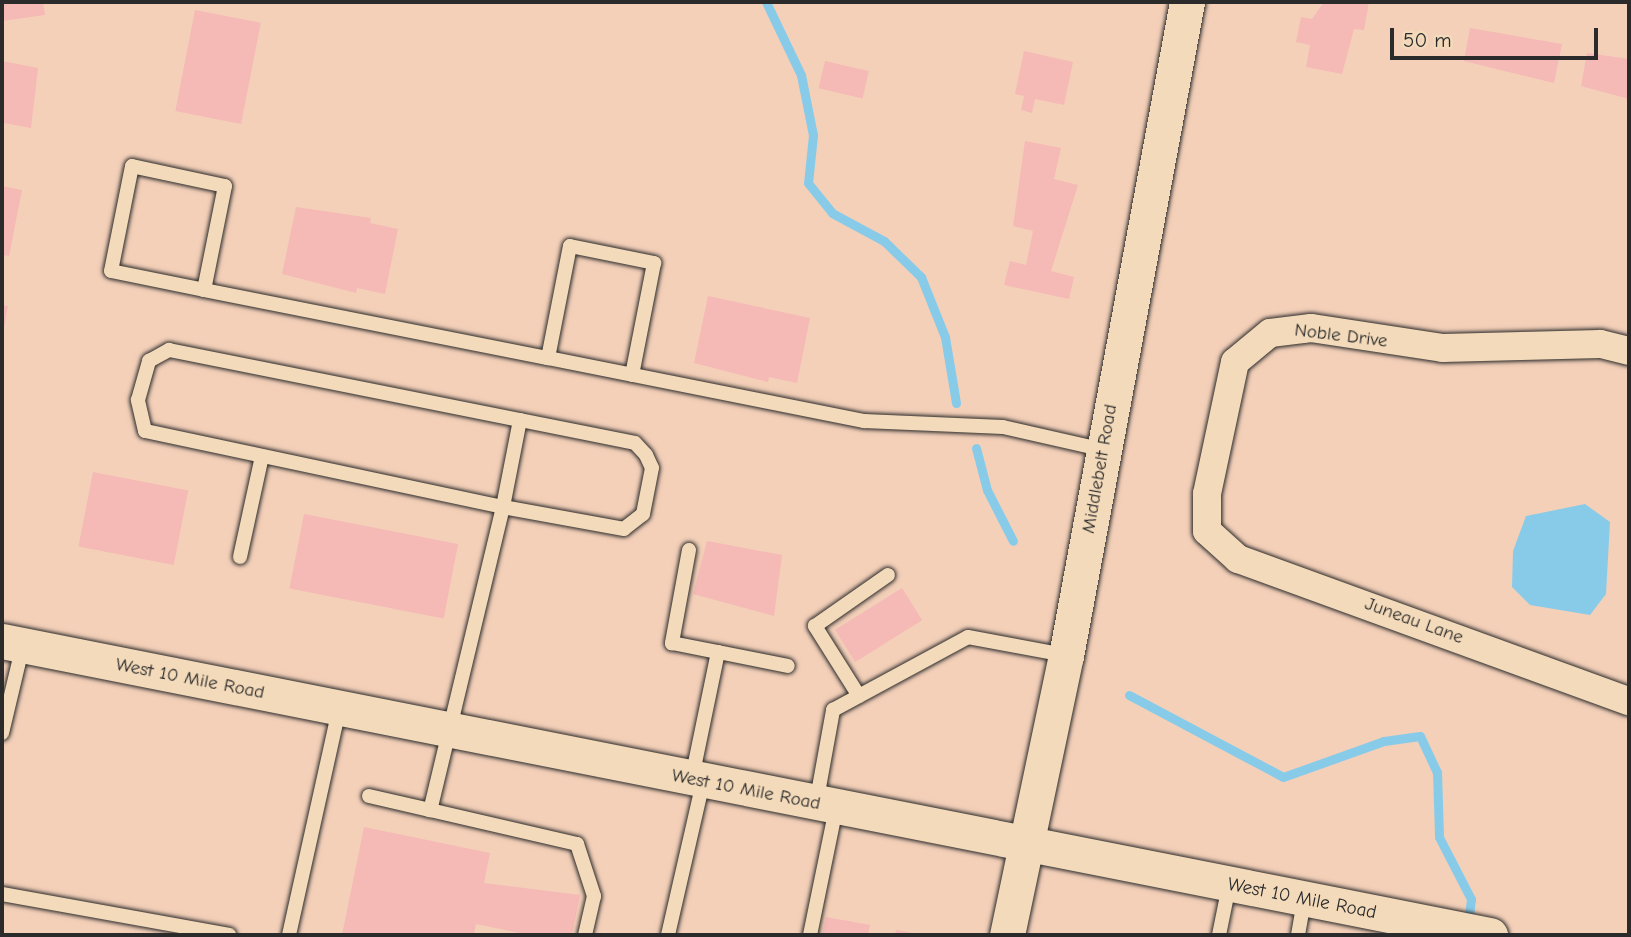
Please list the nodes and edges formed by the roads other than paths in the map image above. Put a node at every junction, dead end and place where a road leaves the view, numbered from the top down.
1 (1187, 2) edge
2 (204, 290) junction
3 (1629, 351) edge
4 (548, 358) junction
5 (632, 375) junction
6 (520, 420) junction
7 (1104, 450) junction
8 (262, 456) junction
9 (503, 507) junction
10 (1207, 531) joint
11 (689, 550) dead end
12 (240, 557) dead end
13 (888, 575) dead end
14 (12, 643) edge
15 (718, 652) junction
16 (1066, 656) junction
17 (788, 666) dead end
18 (859, 696) junction
19 (1629, 701) edge
20 (339, 709) junction
21 (450, 731) junction
22 (2, 733) edge
23 (697, 780) junction
24 (369, 796) dead end
25 (826, 806) junction
26 (430, 810) junction
27 (1024, 846) junction
28 (1229, 886) junction
29 (2, 894) edge
30 (1304, 900) junction
31 (1429, 927) edge
32 (1487, 934) edge
33 (229, 935) edge
34 (289, 935) edge
35 (585, 935) edge
36 (668, 935) edge
37 (810, 935) edge
38 (1007, 935) edge
39 (1219, 935) edge
40 (1298, 935) edge

1 - 7 street, Middlebelt Road
2 - 2 lane
2 - 4 lane
3 - 10 street, Noble Drive
4 - 5 lane
4 - 5 lane
5 - 7 lane
6 - 8 lane
6 - 9 lane
6 - 9 lane
7 - 16 street, Middlebelt Road
8 - 9 lane
8 - 12 lane
9 - 21 lane
10 - 19 street, Juneau Lane
11 - 15 lane
13 - 18 lane
14 - 20 street, West 10 Mile Road
14 - 22 lane
15 - 17 lane
15 - 23 lane
16 - 18 lane
16 - 27 street, Middlebelt Road
18 - 25 lane
20 - 21 street, West 10 Mile Road
20 - 34 lane
21 - 23 street, West 10 Mile Road
21 - 26 lane
23 - 25 street, West 10 Mile Road
23 - 36 lane
24 - 26 lane
25 - 27 street, West 10 Mile Road
25 - 37 lane
26 - 35 lane
27 - 28 street, West 10 Mile Road
27 - 38 street, Middlebelt Road
28 - 30 street, West 10 Mile Road
28 - 39 lane
29 - 33 lane
30 - 31 street, West 10 Mile Road
30 - 40 lane
31 - 32 street, West 10 Mile Road

